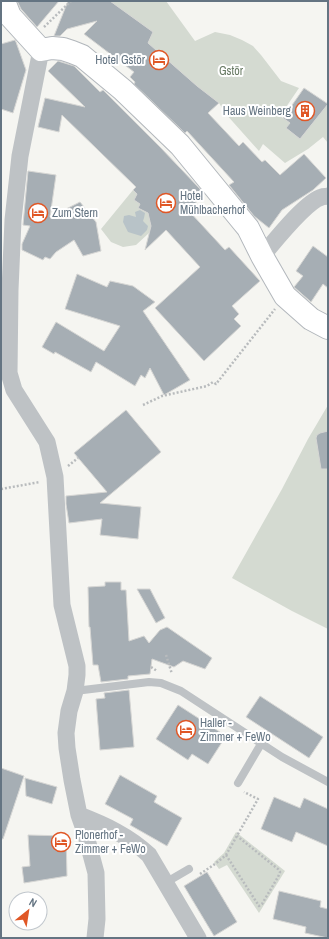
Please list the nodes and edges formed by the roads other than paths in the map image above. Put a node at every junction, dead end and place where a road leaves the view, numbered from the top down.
1 (5, 12) edge
2 (42, 39) junction
3 (328, 196) edge
4 (262, 256) junction
5 (328, 328) edge
6 (8, 391) edge
7 (75, 691) junction
8 (261, 744) junction
9 (328, 782) edge
10 (238, 783) road end
11 (79, 815) junction
12 (189, 869) dead end
13 (165, 883) junction
14 (95, 938) edge
15 (198, 938) edge

1 - 2 main road
2 - 4 main road
2 - 6 street
3 - 4 street
4 - 5 main road
6 - 7 street
7 - 8 lane
7 - 11 street
8 - 9 lane
8 - 10 lane
11 - 13 street
11 - 14 street
12 - 13 lane
13 - 15 street

